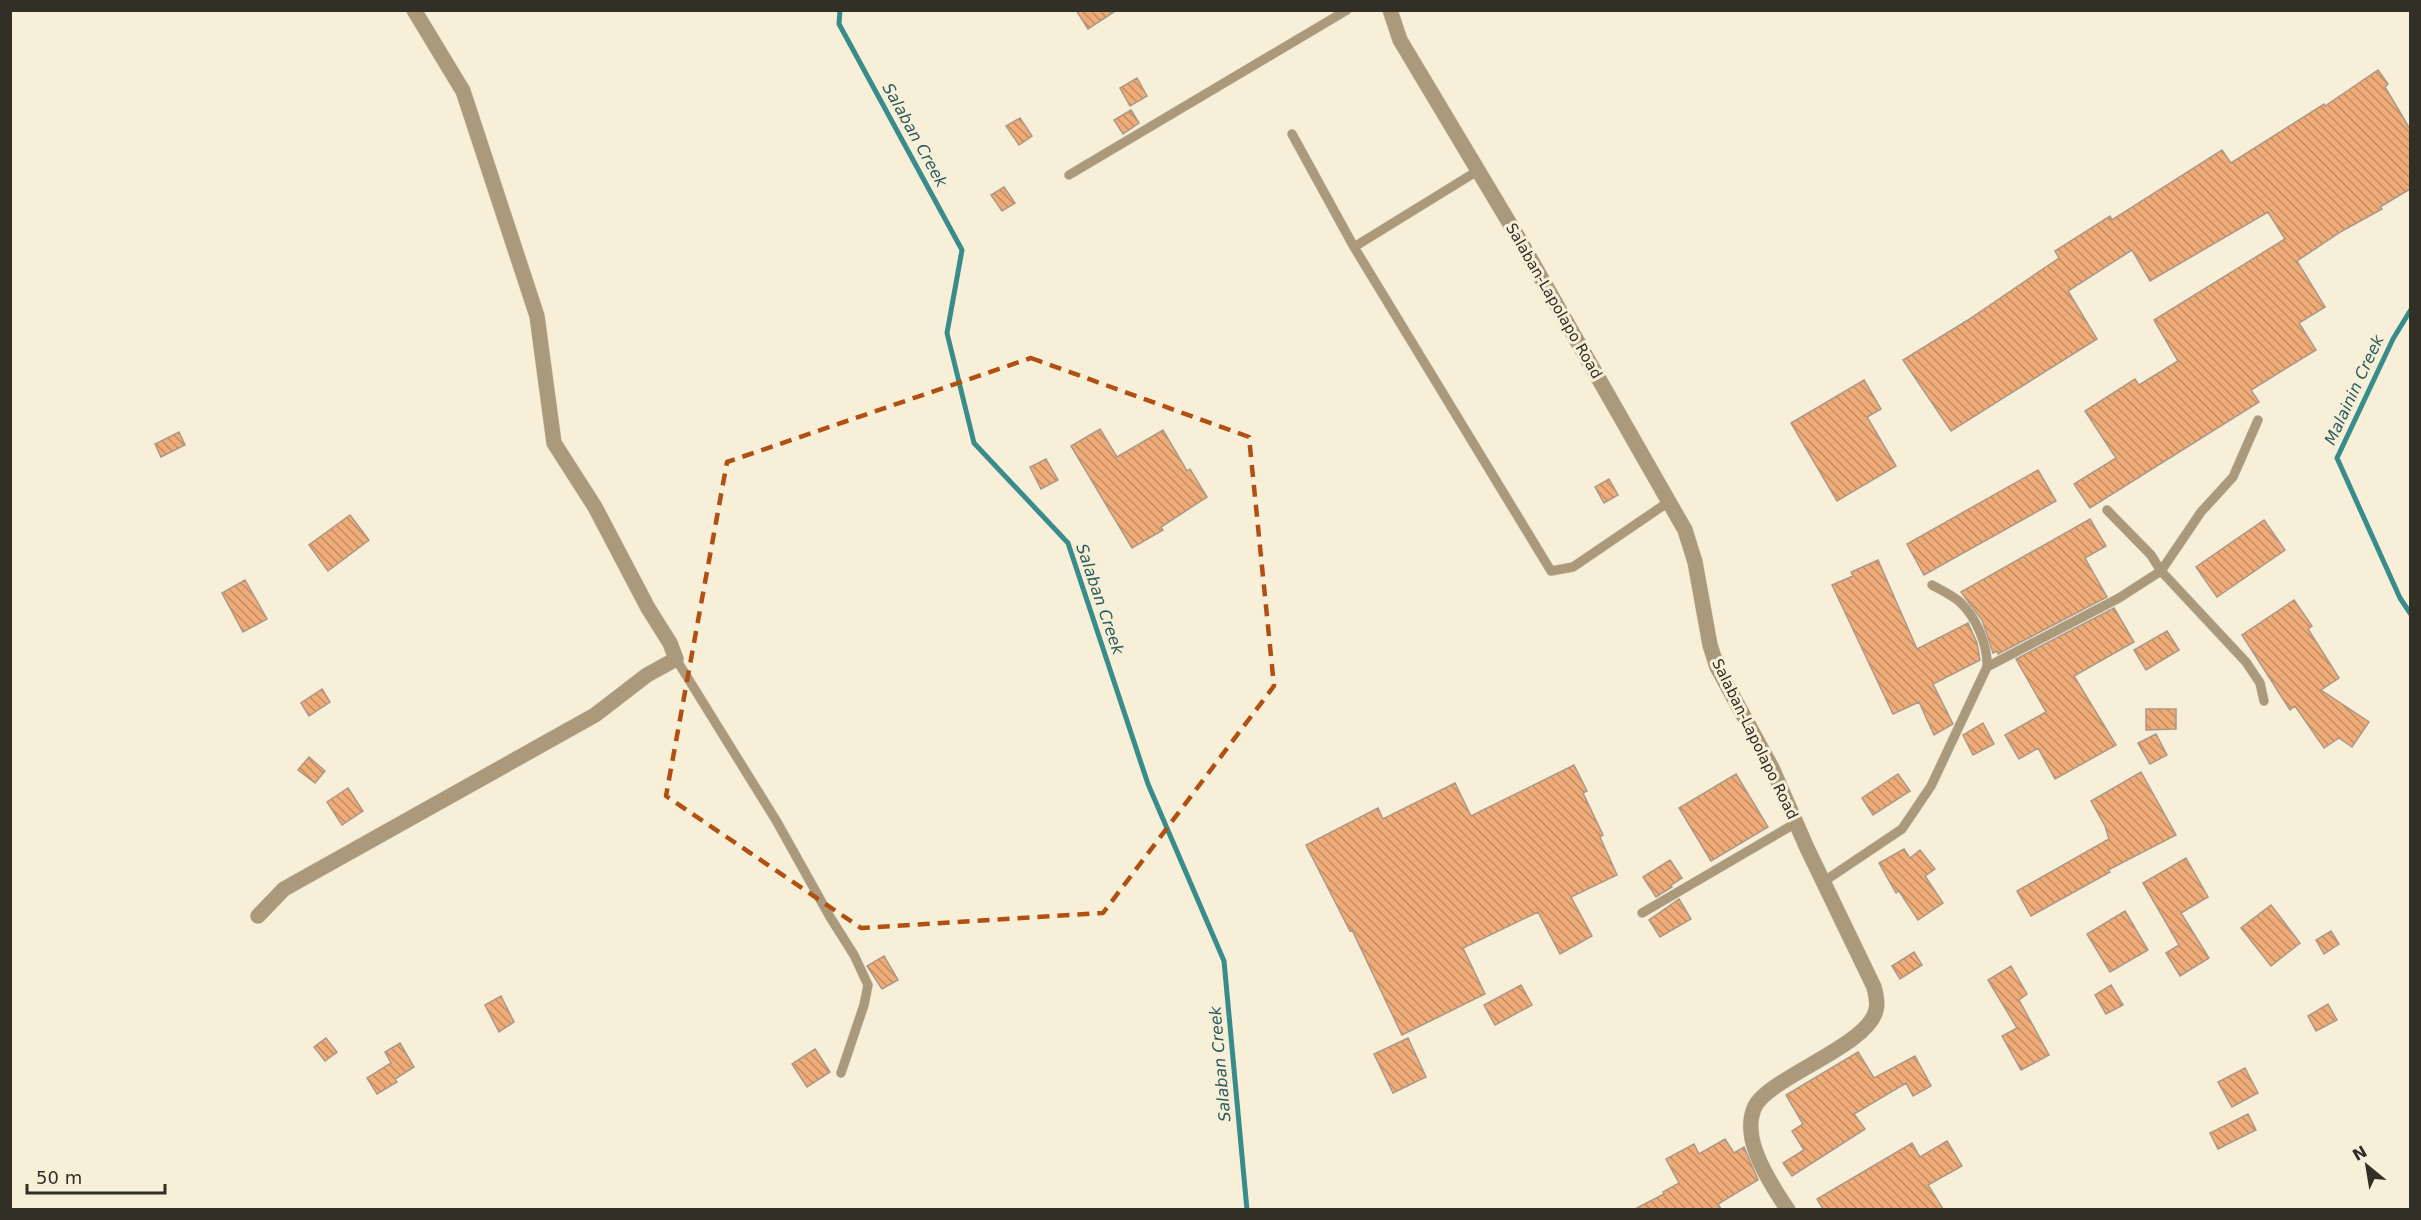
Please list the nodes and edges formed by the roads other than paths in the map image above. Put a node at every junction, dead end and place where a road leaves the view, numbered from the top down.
1 (414, 10) edge
2 (1347, 10) edge
3 (1390, 10) edge
4 (1292, 134) dead end
5 (1479, 170) junction
6 (1069, 175) dead end
7 (1354, 247) junction
8 (2258, 420) dead end
9 (1667, 503) junction
10 (2107, 510) dead end
11 (2161, 571) junction
12 (1932, 585) dead end
13 (676, 659) junction
14 (1987, 667) junction
15 (2264, 701) dead end
16 (1796, 823) junction
17 (1823, 882) junction
18 (1642, 913) dead end
19 (258, 916) dead end
20 (841, 1073) dead end
21 (1788, 1209) edge

1 - 13 street
2 - 6 lane
3 - 5 street, Salaban-Lapolapo Road
4 - 7 lane
5 - 7 lane
5 - 9 street, Salaban-Lapolapo Road
7 - 9 lane
8 - 11 lane
9 - 16 street, Salaban-Lapolapo Road
10 - 11 lane
11 - 14 lane
11 - 15 lane
12 - 14 lane
13 - 19 street
13 - 20 lane
14 - 17 lane
16 - 17 street, Salaban-Lapolapo Road
16 - 18 lane
17 - 21 street, Salaban-Lapolapo Road

